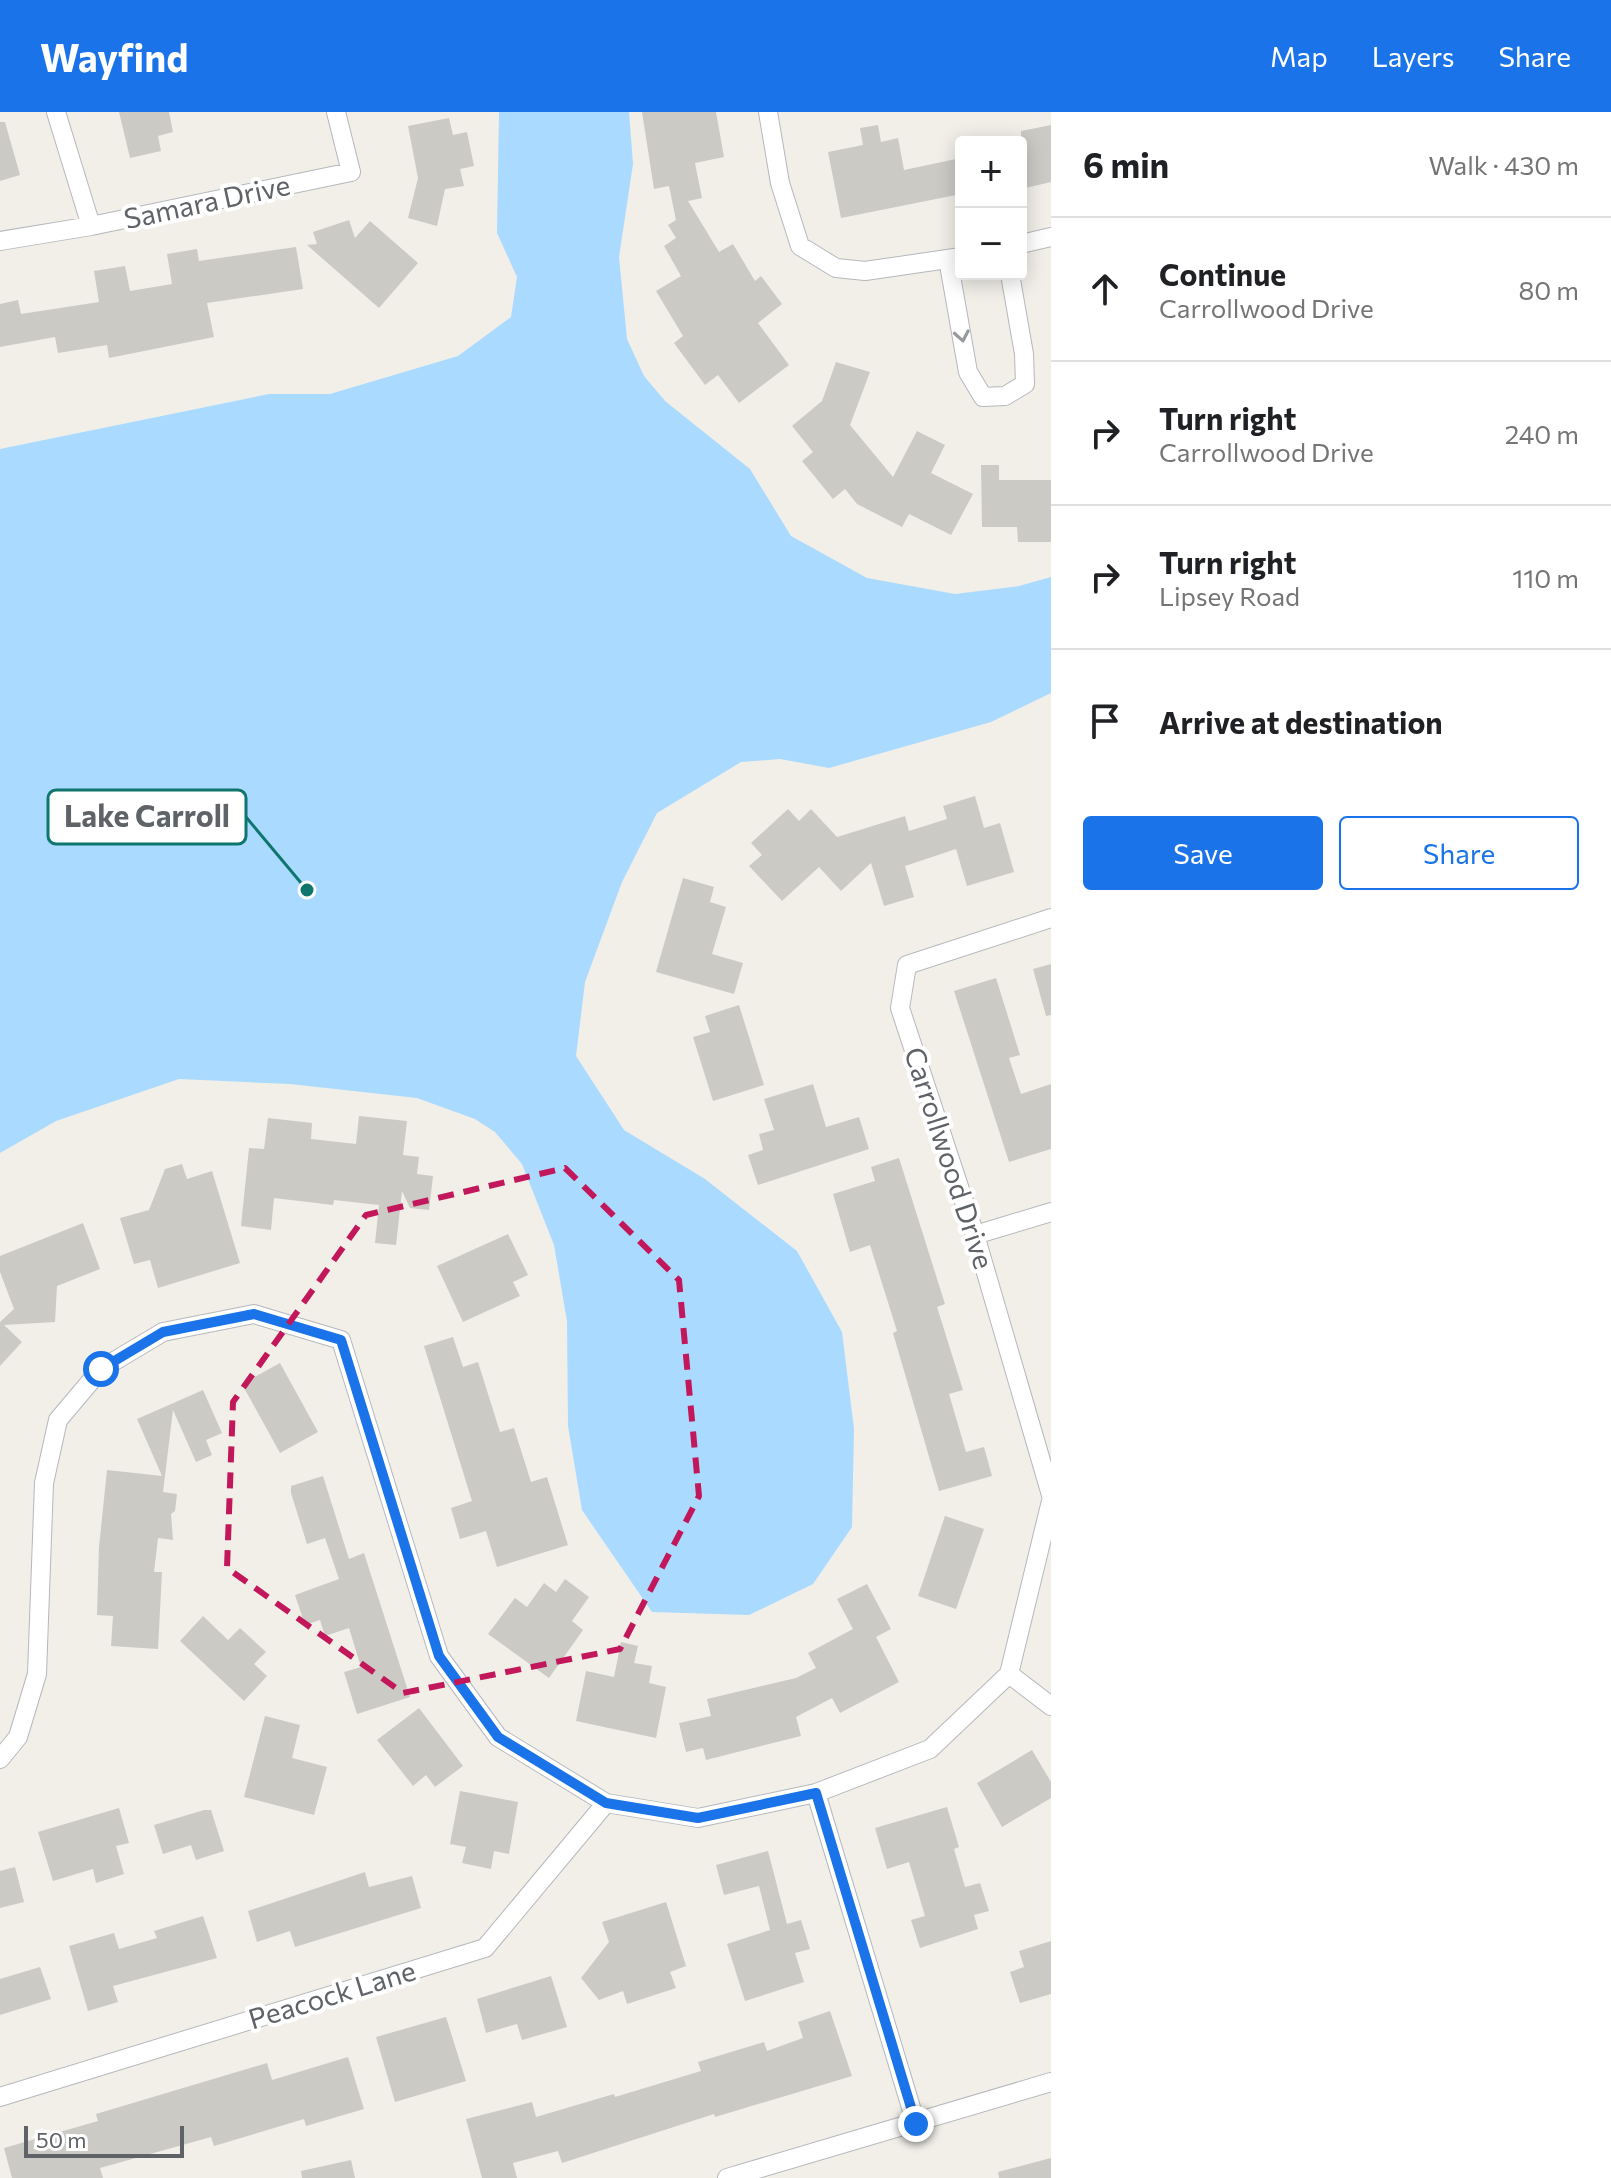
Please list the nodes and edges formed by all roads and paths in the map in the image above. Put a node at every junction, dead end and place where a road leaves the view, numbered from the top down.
1 (56, 112) edge
2 (336, 112) edge
3 (768, 112) edge
4 (91, 226) junction
5 (1051, 237) edge
6 (0, 241) edge
7 (1027, 243) edge
8 (954, 258) edge
9 (957, 280) edge
10 (1011, 280) edge
11 (1051, 918) edge
12 (1051, 1212) edge
13 (975, 1235) junction
14 (1051, 1498) edge
15 (1009, 1674) junction
16 (1051, 1706) edge
17 (0, 1759) edge
18 (816, 1793) junction
19 (606, 1803) junction
20 (1051, 2082) edge
21 (0, 2097) edge
22 (916, 2124) junction
23 (727, 2178) edge

1 - 4 street
2 - 4 street, Samara Drive
3 - 8 street
4 - 6 street, Samara Drive
5 - 7 street
9 -> 10 street
11 - 13 street, Carrollwood Drive
12 - 13 street
13 - 14 street, Carrollwood Drive
14 - 15 street, Carrollwood Drive
15 - 16 street
15 - 18 street
17 - 19 street
18 - 19 street
18 - 22 street
19 - 21 street, Peacock Lane
20 - 22 street
22 - 23 street

